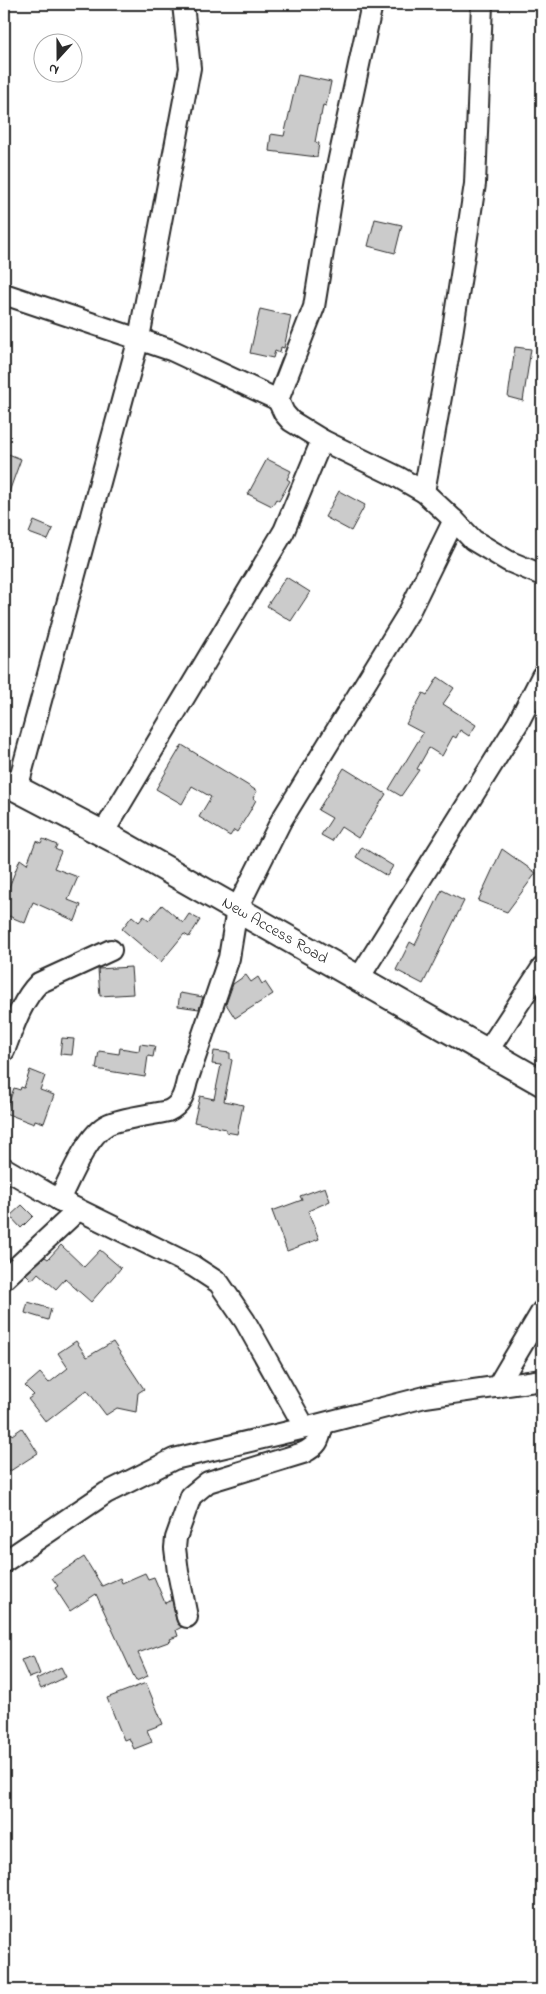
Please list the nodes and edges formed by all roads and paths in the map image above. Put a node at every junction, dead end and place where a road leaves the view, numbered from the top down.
1 (183, 4) edge
2 (372, 4) edge
3 (482, 4) edge
4 (4, 294) edge
5 (139, 338) junction
6 (278, 400) junction
7 (322, 440) junction
8 (424, 492) junction
9 (454, 520) junction
10 (542, 575) edge
11 (542, 676) edge
12 (10, 786) edge
13 (103, 833) junction
14 (237, 909) junction
15 (111, 950) dead end
16 (542, 968) edge
17 (359, 978) junction
18 (4, 1051) edge
19 (487, 1052) junction
20 (542, 1083) edge
21 (4, 1168) edge
22 (59, 1200) junction
23 (78, 1210) junction
24 (4, 1278) edge
25 (542, 1312) edge
26 (542, 1380) edge
27 (497, 1387) junction
28 (314, 1426) junction
29 (4, 1562) edge
30 (187, 1616) dead end

1 - 5 street
2 - 6 street
3 - 8 street
4 - 5 street
5 - 6 street
5 - 12 street
6 - 7 street
7 - 8 street
7 - 13 street
8 - 9 street
9 - 10 street
9 - 14 street
11 - 17 street
12 - 13 main road, New Access Road
13 - 14 main road, New Access Road
14 - 17 main road, New Access Road
14 - 22 street
15 - 18 street
16 - 19 street
17 - 19 main road, New Access Road
19 - 20 main road, New Access Road
21 - 22 street
22 - 23 street
23 - 24 street
23 - 28 street
25 - 27 street
26 - 27 street
27 - 28 street
28 - 29 street
28 - 30 street

